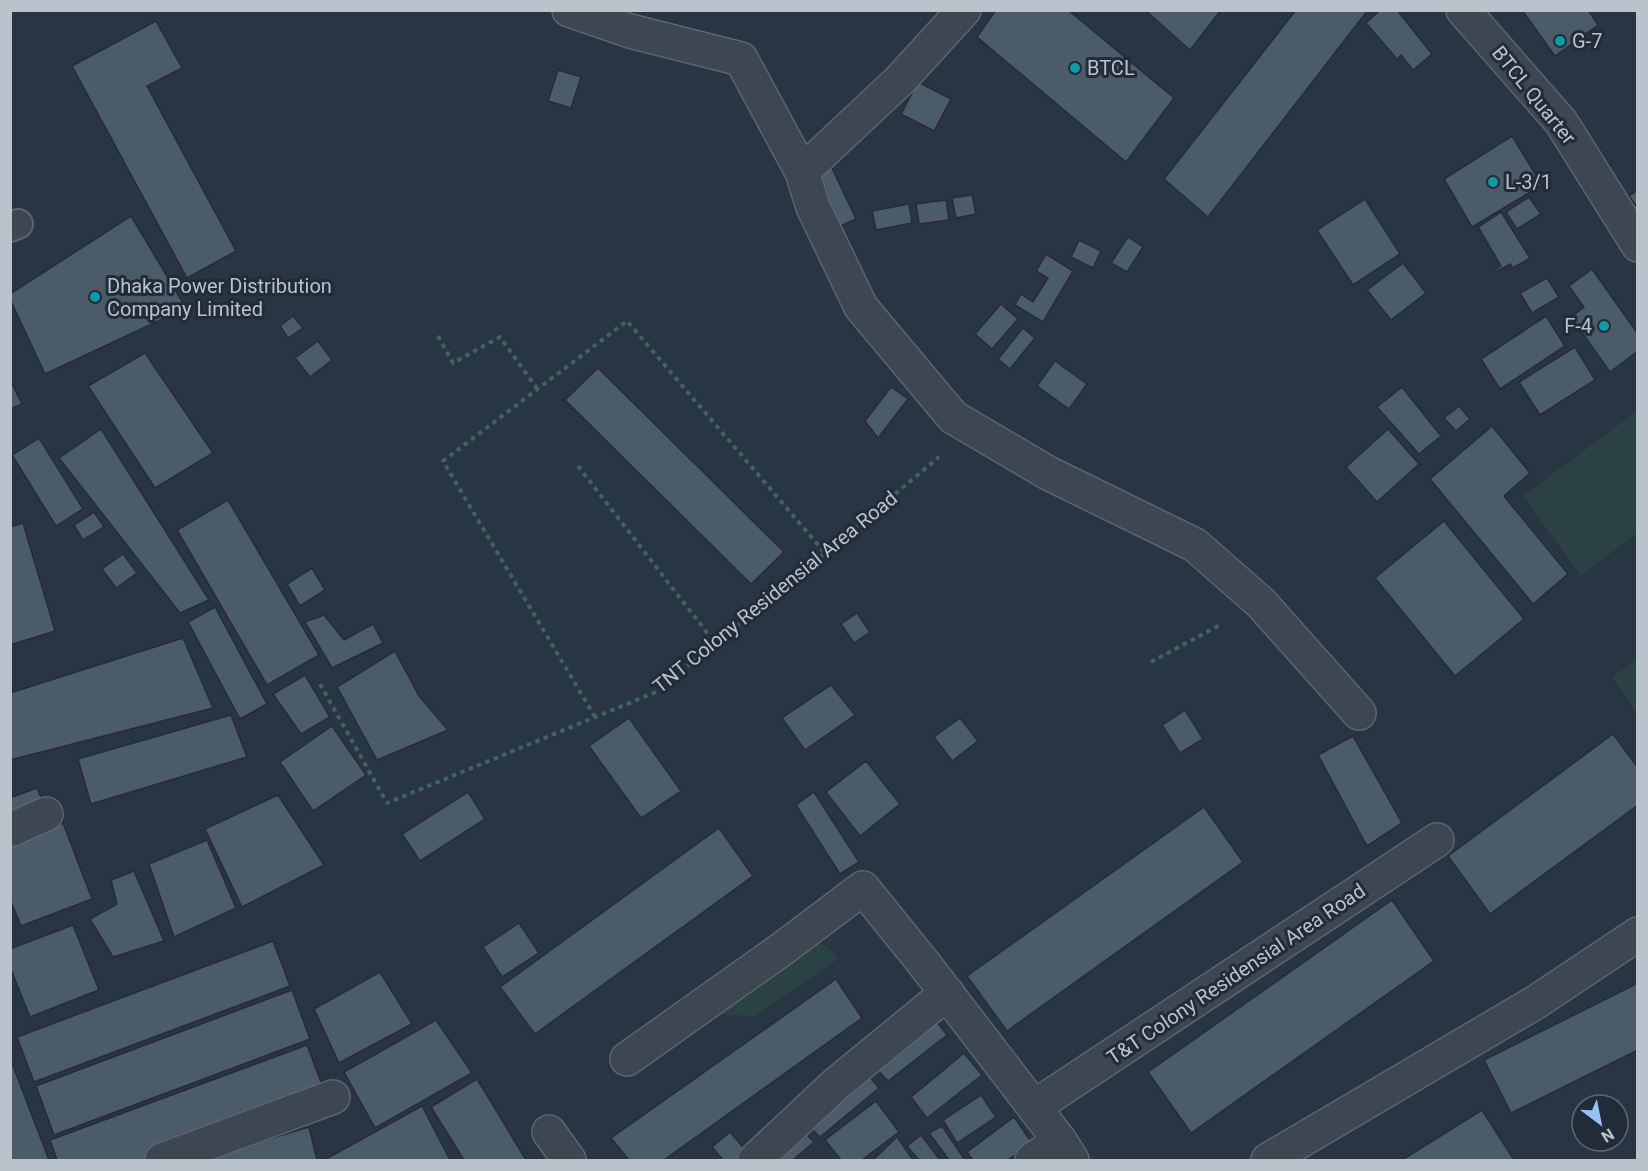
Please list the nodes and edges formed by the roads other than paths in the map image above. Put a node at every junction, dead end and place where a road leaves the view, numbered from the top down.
1 (569, 10) edge
2 (964, 10) edge
3 (1463, 10) edge
4 (802, 172) junction
5 (1638, 245) edge
6 (1359, 713) dead end
7 (46, 814) dead end
8 (10, 830) edge
9 (1437, 840) dead end
10 (1638, 934) edge
11 (947, 993) junction
12 (627, 1059) dead end
13 (333, 1097) dead end
14 (1034, 1107) junction
15 (549, 1132) dead end
16 (1066, 1151) edge
17 (162, 1161) edge
18 (569, 1161) edge
19 (755, 1161) edge
20 (1032, 1161) edge
21 (1268, 1161) edge

1 - 4 street
2 - 4 street
3 - 5 street, BTCL Quarter
4 - 6 street
7 - 8 street
9 - 14 street, T&T Colony Residensial Area Road
10 - 21 street
11 - 12 street
11 - 14 street
11 - 19 street
13 - 17 street
14 - 16 street
15 - 18 street
16 - 20 street

